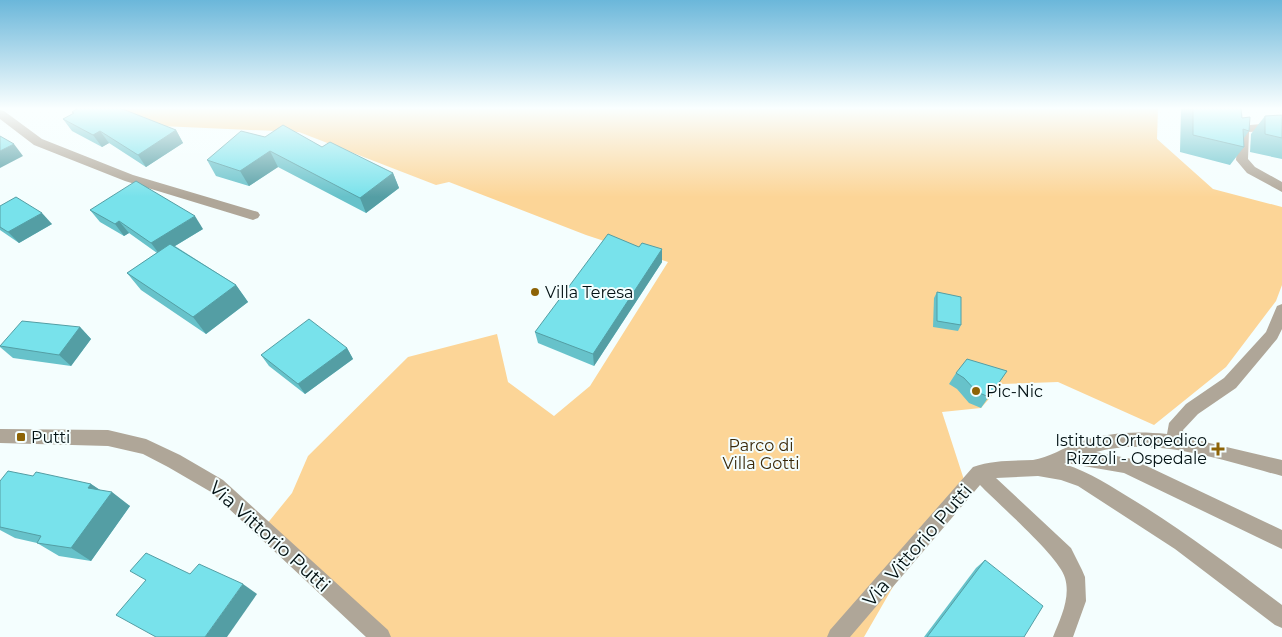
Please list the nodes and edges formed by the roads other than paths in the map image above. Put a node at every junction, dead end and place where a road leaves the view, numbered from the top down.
1 (32, 138) edge
2 (1243, 138) edge
3 (1282, 188) edge
4 (252, 216) dead end
5 (1282, 310) edge
6 (0, 436) edge
7 (1175, 443) junction
8 (1066, 456) junction
9 (1036, 467) junction
10 (1282, 468) edge
11 (979, 473) junction
12 (1282, 540) edge
13 (1282, 618) edge
14 (381, 637) edge
15 (837, 637) edge
16 (1063, 637) edge

1 - 4 street
2 - 3 street
5 - 7 street
6 - 14 street, Via Vittorio Putti
7 - 8 street
7 - 10 street
8 - 9 street
8 - 12 street
9 - 11 street, Via Vittorio Putti
9 - 13 street
11 - 15 street, Via Vittorio Putti
11 - 16 street

